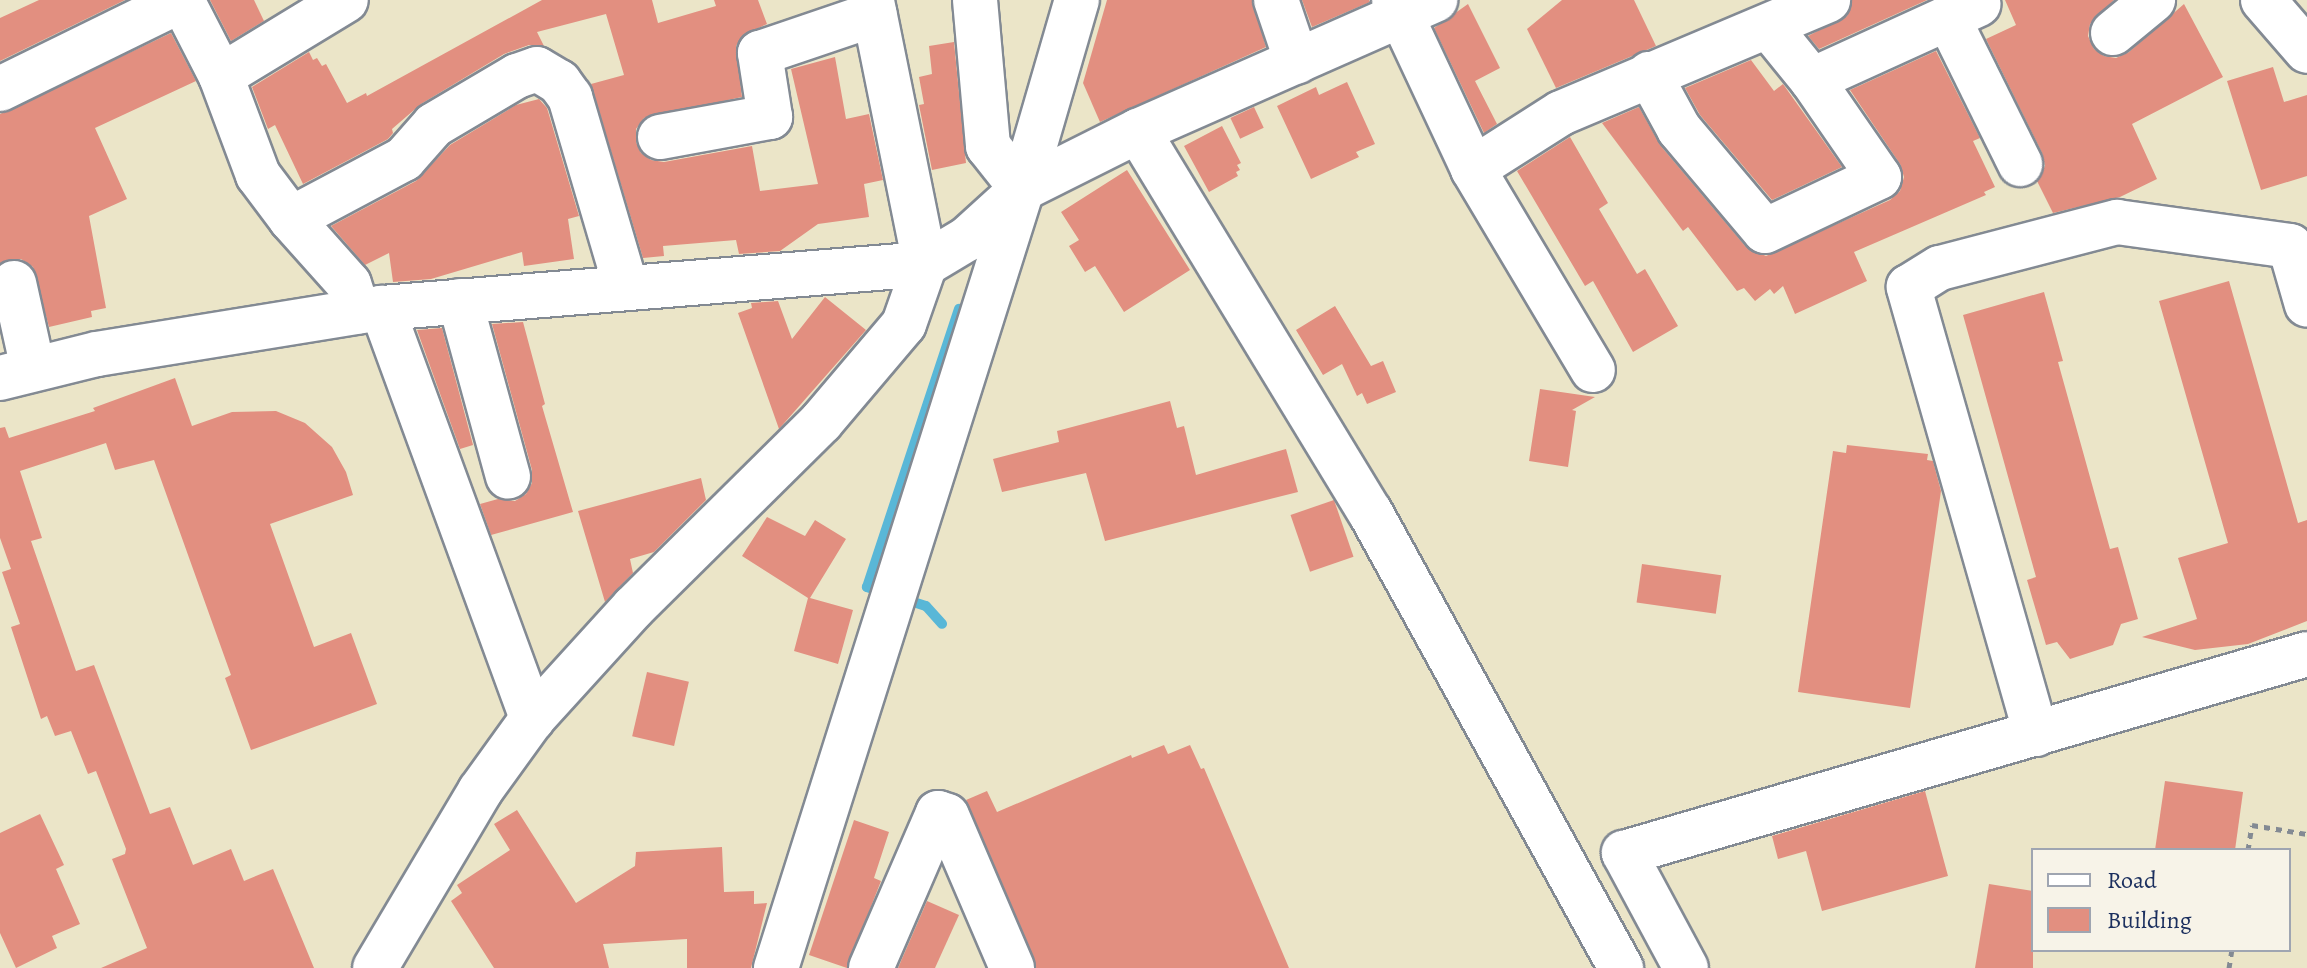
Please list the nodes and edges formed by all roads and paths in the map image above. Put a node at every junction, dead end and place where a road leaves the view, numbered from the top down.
1 (182, 0) edge
2 (346, 0) edge
3 (975, 0) edge
4 (1077, 0) edge
5 (1276, 0) edge
6 (1828, 0) edge
7 (2153, 0) edge
8 (2263, 0) edge
9 (1410, 6) edge
10 (874, 7) edge
11 (1769, 27) junction
12 (2113, 33) dead end
13 (2302, 45) edge
14 (1297, 62) junction
15 (1649, 74) junction
16 (221, 76) junction
17 (1812, 80) junction
18 (0, 89) edge
19 (1138, 131) junction
20 (660, 137) dead end
21 (2020, 164) dead end
22 (1473, 169) junction
23 (1022, 189) junction
24 (291, 219) junction
25 (925, 264) junction
26 (14, 283) dead end
27 (626, 287) junction
28 (460, 301) junction
29 (2307, 305) edge
30 (370, 310) junction
31 (1593, 370) dead end
32 (16, 374) edge
33 (508, 477) dead end
34 (2307, 654) edge
35 (532, 719) junction
36 (2036, 734) junction
37 (2307, 834) edge
38 (2248, 848) edge
39 (375, 968) edge
40 (776, 968) edge
41 (871, 968) edge
42 (1012, 968) edge
43 (1621, 968) edge
44 (1686, 968) edge

1 - 16 street
1 - 18 street
2 - 16 street
3 - 23 street
4 - 23 street
5 - 14 street
6 - 11 street
7 - 12 street
8 - 13 street
9 - 14 street
9 - 22 street
10 - 20 street
10 - 25 street
11 - 15 street
11 - 17 street
14 - 19 street
15 - 17 street
15 - 22 street
16 - 24 street
17 - 21 street
19 - 23 street
19 - 43 street
22 - 31 street
23 - 25 street
23 - 40 street
24 - 27 street
24 - 30 street
25 - 27 street
25 - 35 street
26 - 32 street
27 - 28 street
28 - 30 street
28 - 33 street
29 - 36 street
30 - 32 street
30 - 35 street
34 - 36 street
35 - 39 street
36 - 44 street
37 - 38 path
41 - 42 street

